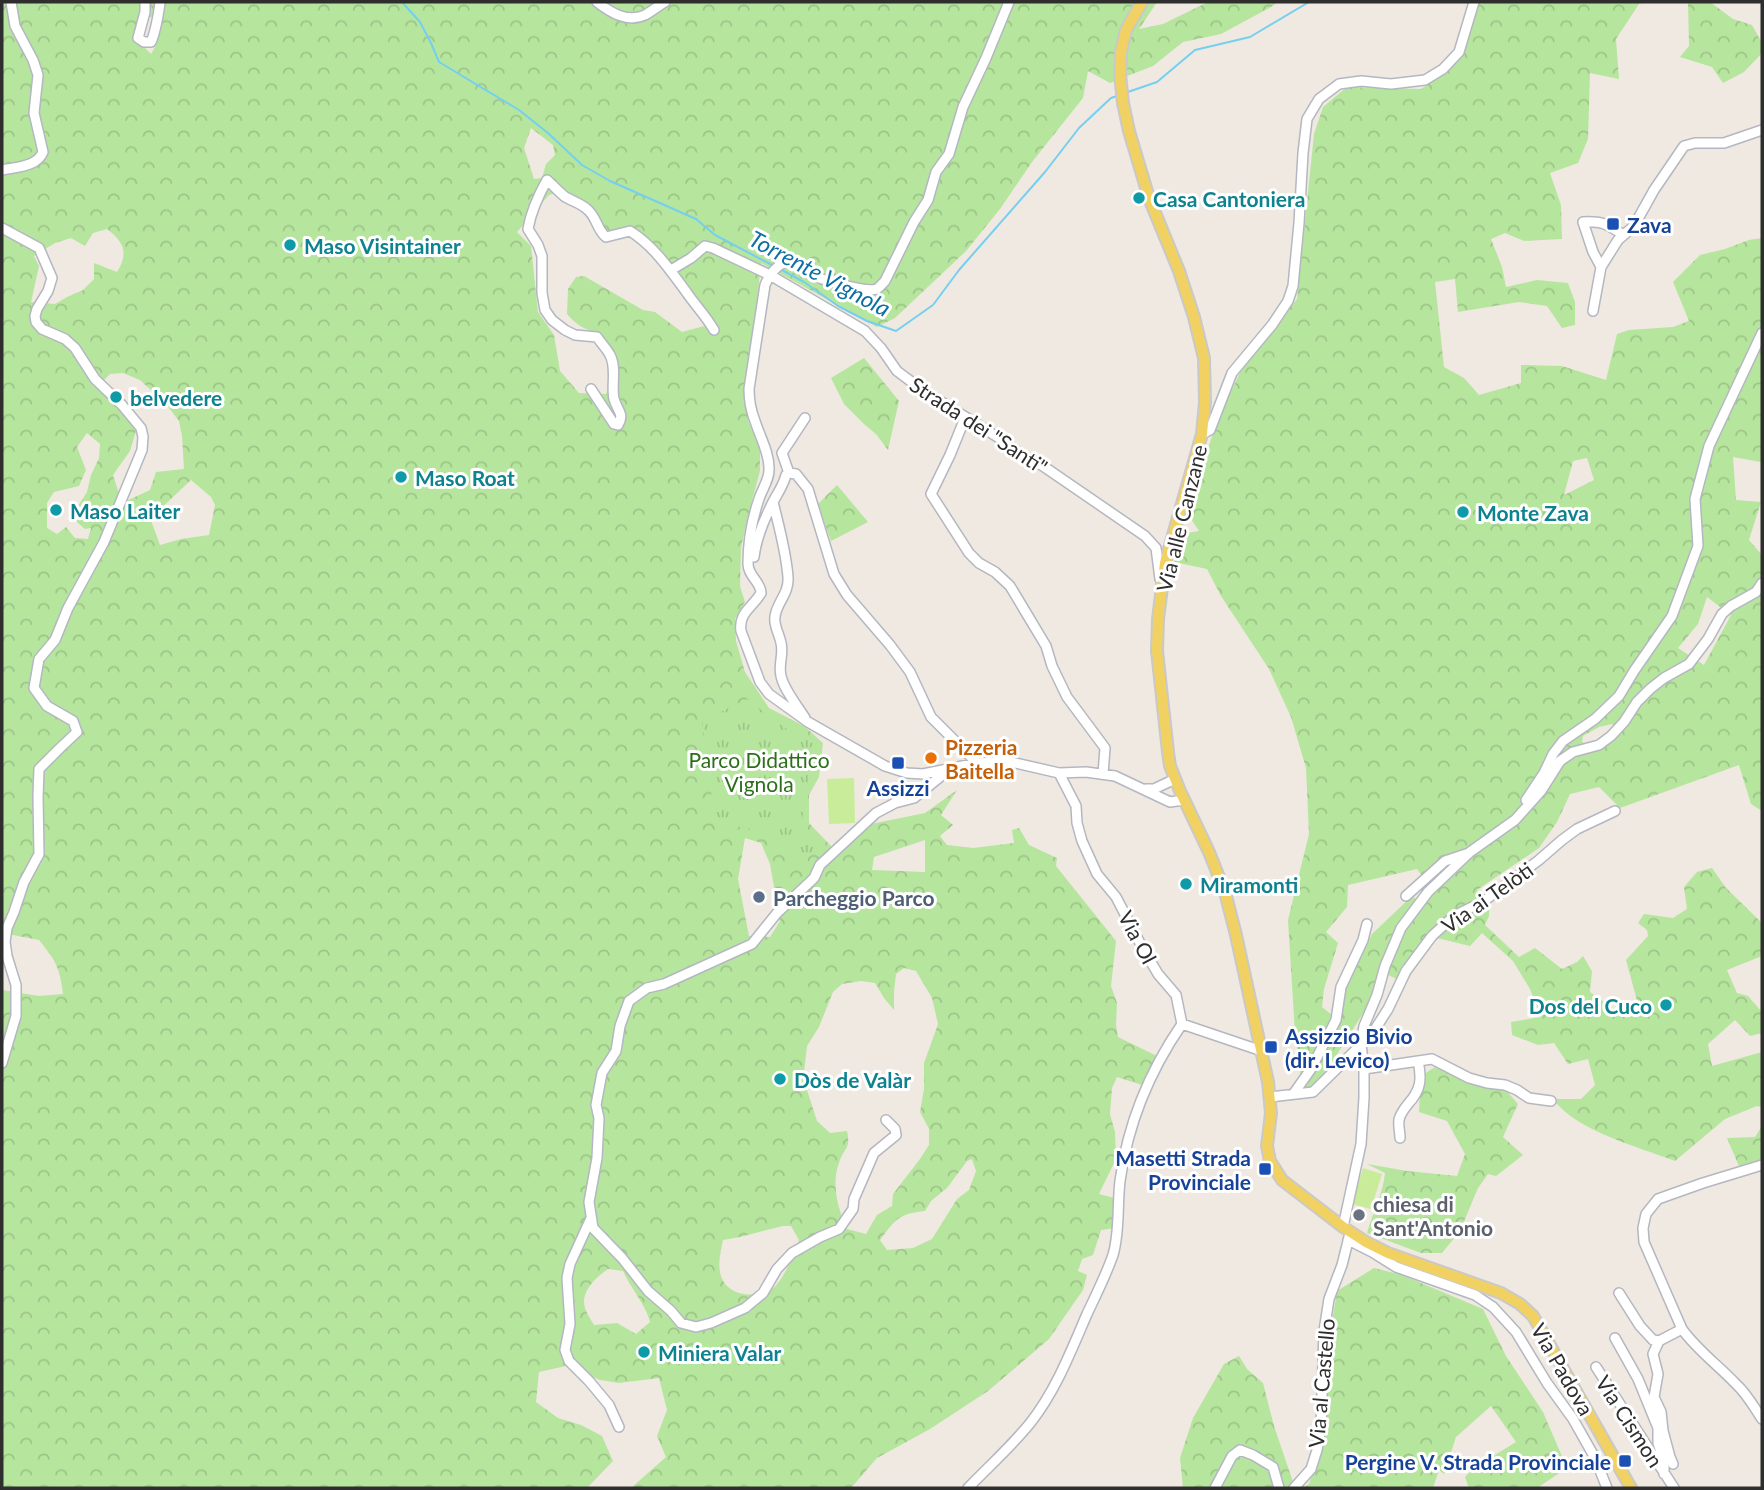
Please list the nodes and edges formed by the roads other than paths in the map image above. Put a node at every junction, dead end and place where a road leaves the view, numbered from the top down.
1 (11, 2) edge
2 (145, 2) edge
3 (160, 2) edge
4 (597, 2) edge
5 (665, 2) edge
6 (1009, 2) edge
7 (1142, 2) edge
8 (1474, 2) edge
9 (1762, 130) edge
10 (2, 170) edge
11 (2, 228) edge
12 (1622, 234) junction
13 (1601, 267) junction
14 (671, 270) junction
15 (774, 270) junction
16 (1593, 311) dead end
17 (713, 330) dead end
18 (1762, 333) edge
19 (591, 389) dead end
20 (805, 418) dead end
21 (965, 418) junction
22 (1202, 434) junction
23 (789, 473) junction
24 (773, 502) junction
25 (753, 576) junction
26 (1762, 583) edge
27 (1161, 592) junction
28 (808, 722) junction
29 (976, 763) junction
30 (950, 769) junction
31 (1059, 773) junction
32 (1103, 774) junction
33 (1175, 779) junction
34 (1144, 789) junction
35 (1184, 800) junction
36 (1615, 811) dead end
37 (1519, 814) junction
38 (1471, 852) junction
39 (1406, 896) dead end
40 (1367, 924) dead end
41 (1182, 1024) junction
42 (1361, 1044) junction
43 (1262, 1051) junction
44 (1418, 1061) junction
45 (2, 1063) edge
46 (1364, 1069) junction
47 (1294, 1093) junction
48 (1270, 1097) junction
49 (1551, 1101) dead end
50 (886, 1120) dead end
51 (1400, 1138) dead end
52 (1762, 1165) edge
53 (591, 1217) junction
54 (1347, 1233) junction
55 (1619, 1293) dead end
56 (1682, 1329) junction
57 (1615, 1338) dead end
58 (1659, 1341) junction
59 (1596, 1367) dead end
60 (1762, 1419) edge
61 (619, 1427) dead end
62 (1673, 1464) dead end
63 (1664, 1474) junction
64 (968, 1488) edge
65 (1215, 1488) edge
66 (1279, 1488) edge
67 (1294, 1488) edge
68 (1607, 1488) edge
69 (1631, 1488) edge
70 (1674, 1488) edge

1 - 10 street
2 - 3 street
4 - 5 street
6 - 15 street
7 - 22 main road, Via alle Canzane
8 - 22 street
9 - 12 street
11 - 45 street
12 - 13 street
12 - 13 street
13 - 16 street
14 - 15 street
14 - 17 street
14 - 19 street
15 - 21 street, Strada dei "Santi"
15 - 25 street
18 - 37 street
20 - 23 street
21 - 27 street, Strada dei "Santi"
21 - 32 street
22 - 27 main road, Via alle Canzane
23 - 24 street
23 - 29 street
24 - 25 street
24 - 28 street
25 - 28 street
26 - 37 street
27 - 33 main road, Via alle Canzane
28 - 30 street
29 - 30 street
29 - 31 street
30 - 53 street
31 - 32 street
31 - 41 street, Via Ol
32 - 34 street
33 - 34 street
33 - 35 main road, Via alle Canzane
34 - 35 street
35 - 43 main road, Via alle Canzane
36 - 42 street, Via ai Telòti
37 - 38 street
38 - 39 street
38 - 42 street
40 - 47 street
41 - 43 street
41 - 64 street
42 - 46 street, Via al Castello
42 - 47 street, Via ai Telòti
43 - 48 main road, Via alle Canzane
44 - 46 street
44 - 49 street
44 - 51 street
46 - 54 street, Via al Castello
47 - 48 street, Via ai Telòti
48 - 54 main road, Via Padova
50 - 53 street
52 - 56 street
53 - 61 street
54 - 67 street, Via al Castello
54 - 68 street
54 - 69 main road, Via Padova
55 - 58 street
56 - 58 street
56 - 60 street
57 - 63 street, Via Cismon
58 - 62 street
59 - 63 street, Via Cismon
63 - 70 street, Via Cismon
65 - 66 street

